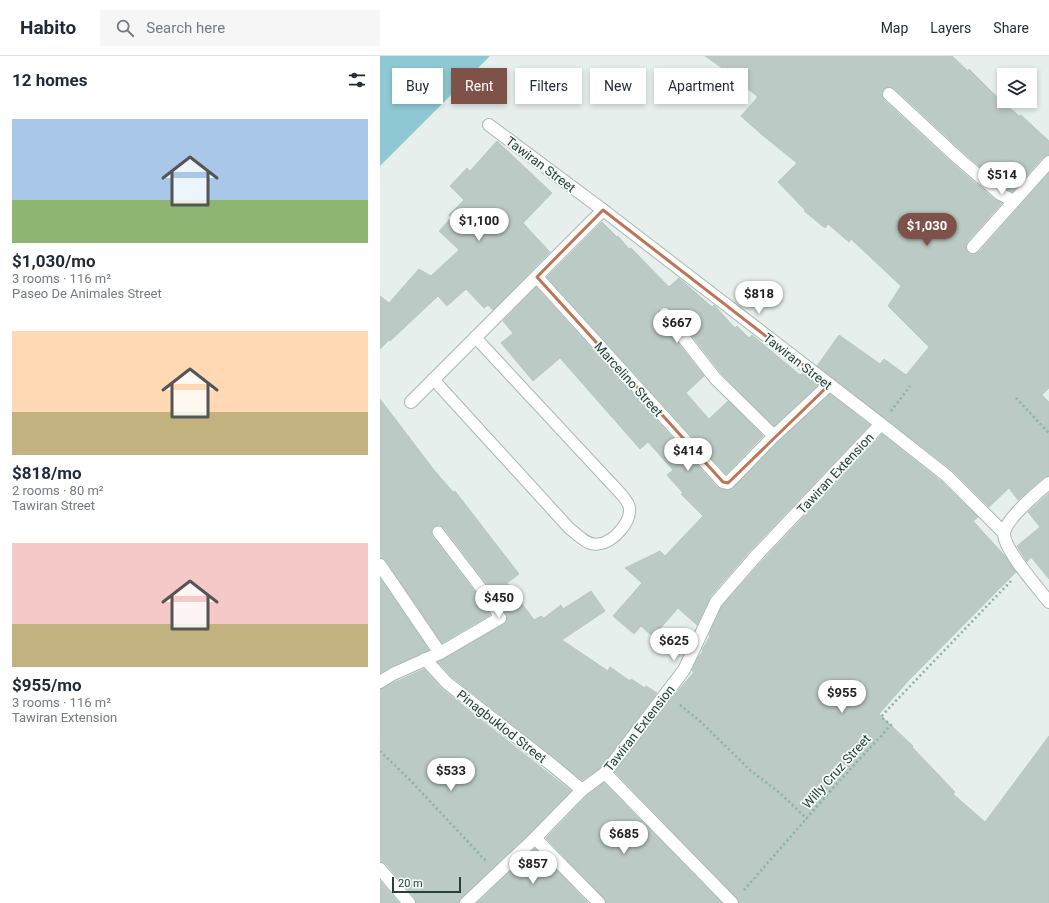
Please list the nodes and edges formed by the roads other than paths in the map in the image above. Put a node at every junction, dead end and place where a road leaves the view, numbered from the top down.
1 (889, 94) dead end
2 (489, 125) dead end
3 (1049, 162) edge
4 (1014, 201) junction
5 (603, 210) junction
6 (973, 247) dead end
7 (537, 277) junction
8 (665, 314) dead end
9 (475, 337) junction
10 (433, 379) junction
11 (829, 385) junction
12 (411, 402) dead end
13 (881, 424) junction
14 (774, 436) junction
15 (1049, 483) edge
16 (438, 532) dead end
17 (1004, 533) junction
18 (380, 565) edge
19 (1049, 602) edge
20 (500, 618) joint
21 (440, 653) junction
22 (425, 660) junction
23 (380, 682) edge
24 (605, 773) junction
25 (582, 790) junction
26 (535, 838) junction
27 (380, 869) edge
28 (409, 903) edge
29 (466, 903) edge
30 (599, 903) edge
31 (732, 903) edge

1 - 4 street
2 - 5 street, Tawiran Street
3 - 4 street
4 - 6 street
5 - 7 street
5 - 11 street, Tawiran Street
7 - 9 street
7 - 14 street, Marcelino Street
8 - 14 street
9 - 10 street
9 - 10 lane
10 - 12 street
11 - 13 street, Tawiran Street
11 - 14 street, Marcelino Street
13 - 17 street, Tawiran Street
13 - 24 street, Tawiran Extension
15 - 17 street
16 - 20 lane
17 - 19 street
18 - 21 street
20 - 21 street
21 - 22 street
22 - 23 street
22 - 25 street, Pinagbuklod Street
24 - 25 street, Tawiran Extension
24 - 31 street
25 - 26 street, Tawiran Extension
26 - 29 street, Tawiran Extension
26 - 30 street
27 - 28 street

